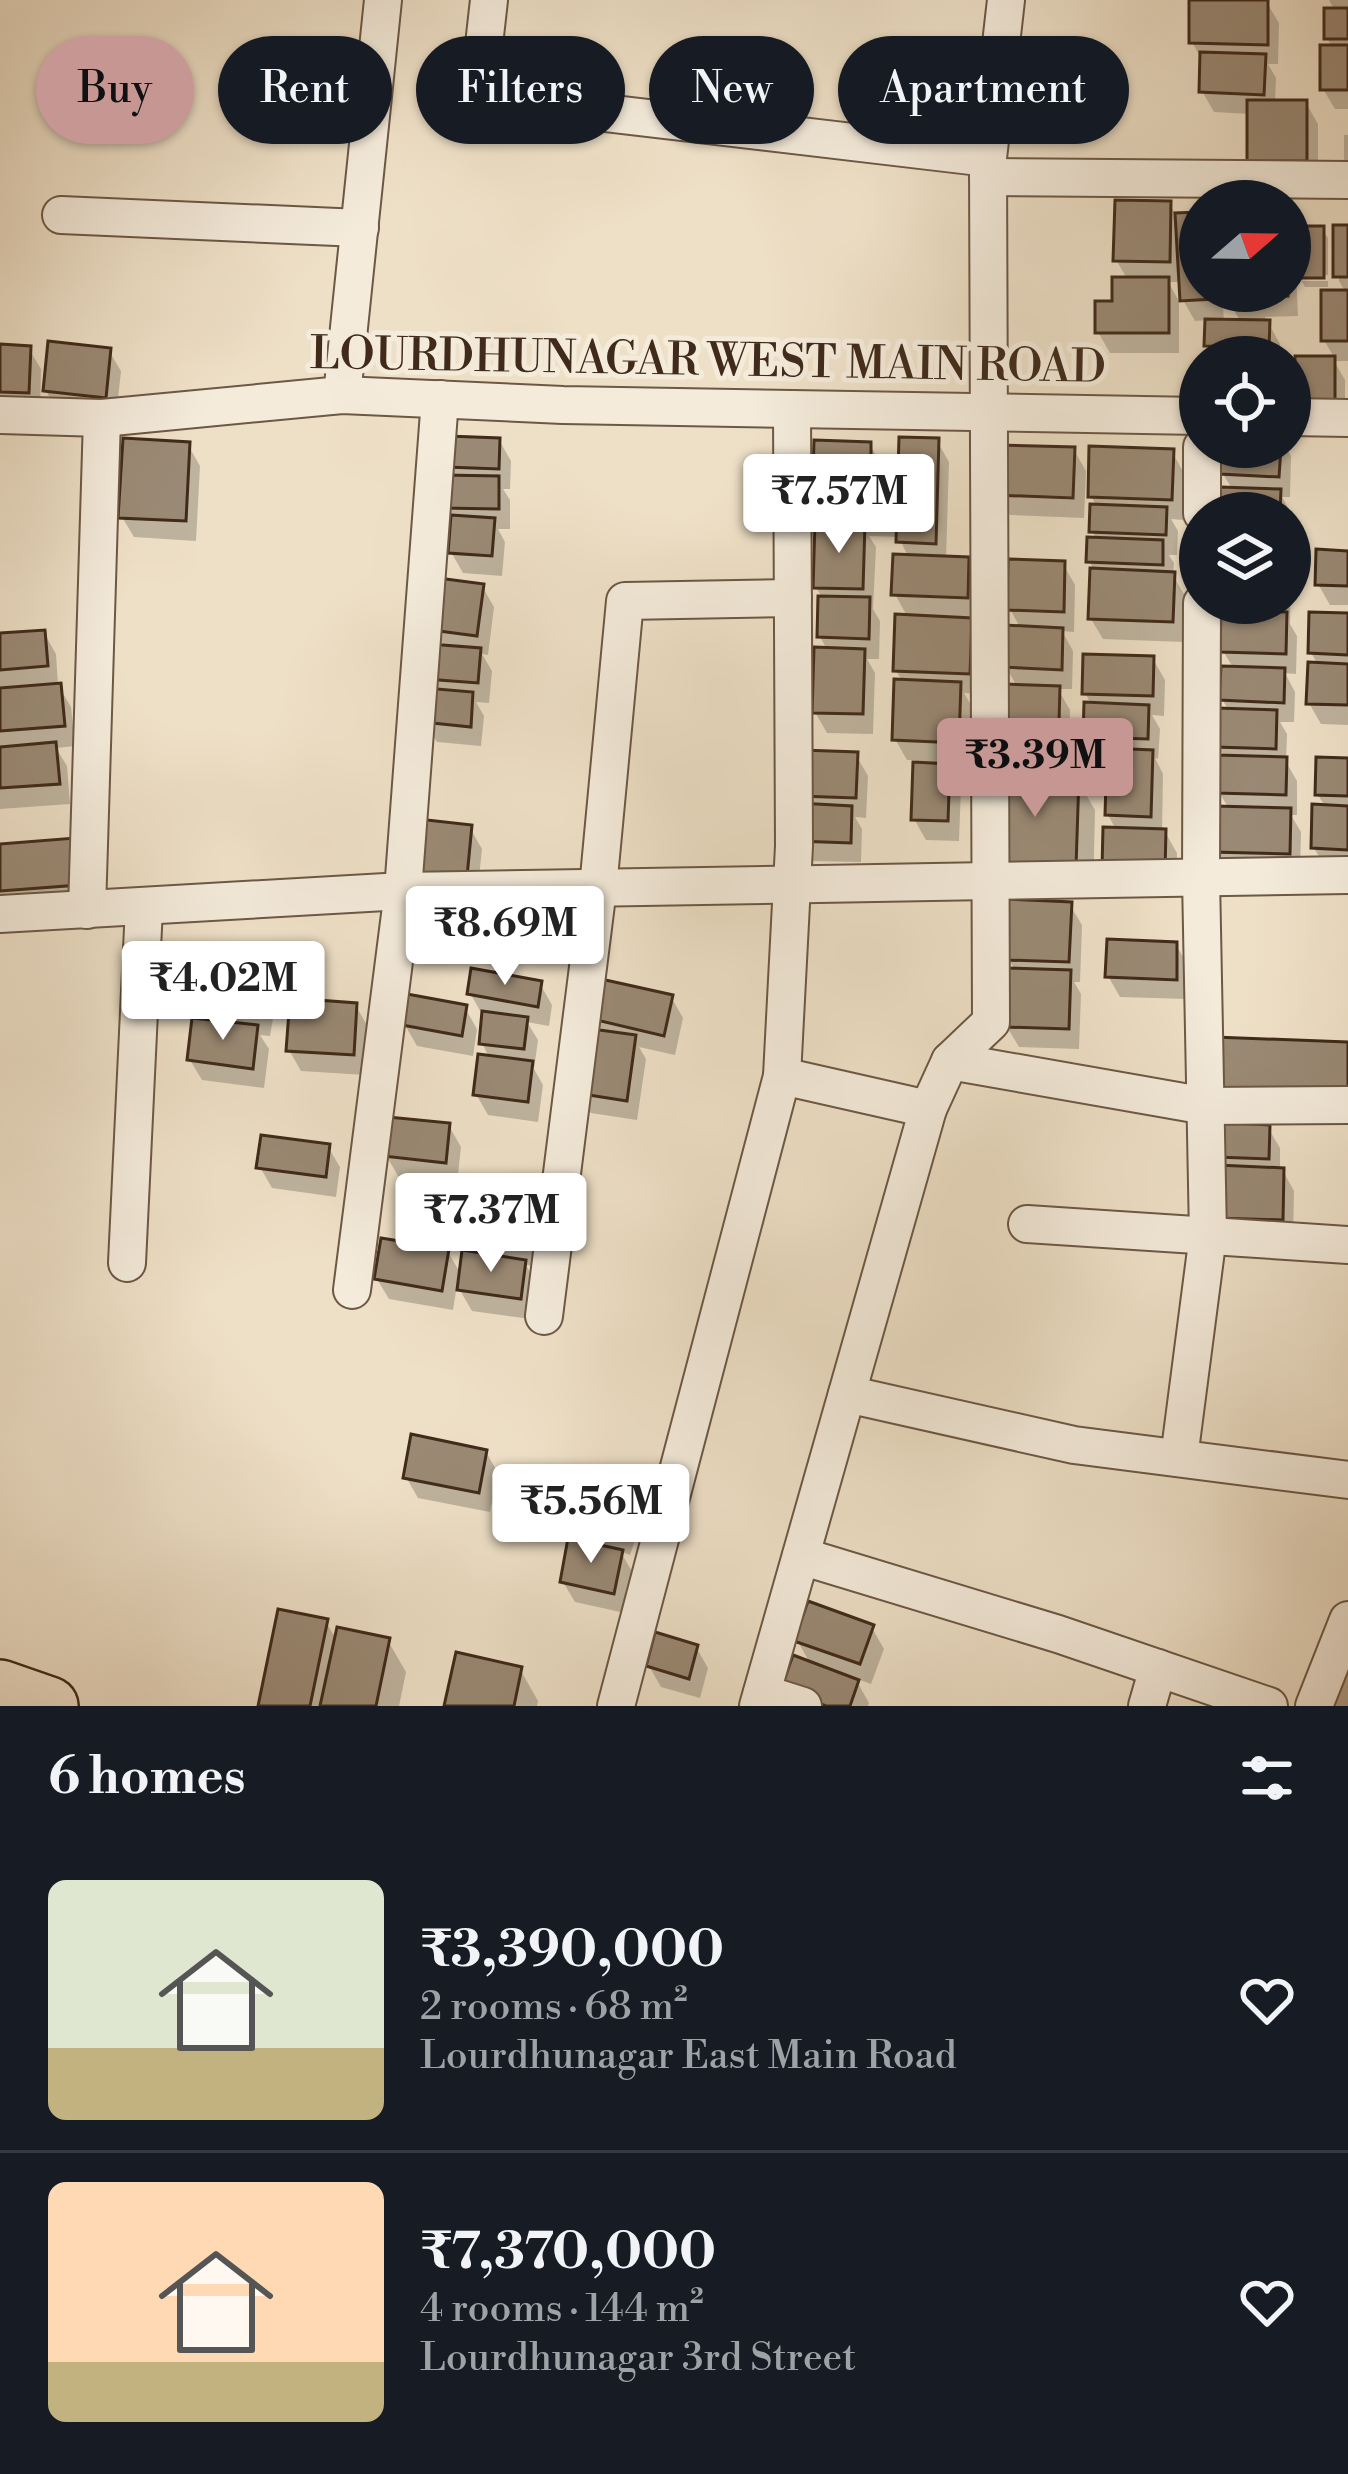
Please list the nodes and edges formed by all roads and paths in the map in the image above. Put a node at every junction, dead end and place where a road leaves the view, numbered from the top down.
1 (383, 0) edge
2 (489, 0) edge
3 (1006, 0) edge
4 (988, 168) junction
5 (1348, 180) edge
6 (61, 215) dead end
7 (360, 228) junction
8 (342, 394) junction
9 (440, 399) junction
10 (792, 409) junction
11 (991, 412) junction
12 (0, 416) edge
13 (1179, 416) edge
14 (1311, 417) edge
15 (103, 418) junction
16 (1348, 418) edge
17 (793, 598) junction
18 (1202, 624) edge
19 (1348, 875) edge
20 (1201, 878) junction
21 (991, 881) junction
22 (792, 885) junction
23 (598, 888) junction
24 (403, 891) junction
25 (144, 907) junction
26 (87, 910) junction
27 (0, 914) edge
28 (950, 1061) junction
29 (782, 1076) junction
30 (1206, 1106) junction
31 (1348, 1106) edge
32 (928, 1109) junction
33 (1027, 1224) dead end
34 (1208, 1235) junction
35 (1348, 1245) edge
36 (127, 1263) dead end
37 (352, 1290) dead end
38 (544, 1316) dead end
39 (847, 1394) junction
40 (1179, 1458) junction
41 (1348, 1480) edge
42 (801, 1556) junction
43 (1348, 1620) edge
44 (1158, 1668) junction
45 (760, 1700) edge
46 (616, 1706) edge
47 (803, 1706) edge
48 (1147, 1706) edge
49 (1269, 1706) edge
50 (1314, 1706) edge

1 - 7 street
2 - 4 street
3 - 4 street
4 - 5 street
4 - 11 street
6 - 7 street
7 - 8 street
8 - 9 street, LOURDHUNAGAR WEST MAIN ROAD
8 - 15 street, LOURDHUNAGAR WEST MAIN ROAD
9 - 10 street, LOURDHUNAGAR WEST MAIN ROAD
9 - 24 street
10 - 11 street, LOURDHUNAGAR WEST MAIN ROAD
10 - 17 street
11 - 13 street, LOURDHUNAGAR WEST MAIN ROAD
11 - 21 street
12 - 15 street, LOURDHUNAGAR WEST MAIN ROAD
14 - 16 street
15 - 26 street
17 - 22 street
17 - 23 street
18 - 20 street
19 - 20 street
20 - 21 street
20 - 30 street
21 - 22 street
21 - 28 street
22 - 23 street
22 - 29 street
23 - 24 street
23 - 38 street
24 - 25 street
24 - 37 street
25 - 26 street
25 - 36 street
26 - 27 street
28 - 30 street
28 - 32 street
29 - 32 street
29 - 46 street
30 - 31 street
30 - 34 street
32 - 39 street
33 - 34 street
34 - 35 street
34 - 40 street
39 - 40 street
39 - 42 street
40 - 41 street
42 - 44 street
42 - 45 street
43 - 50 street
44 - 48 street
44 - 49 street
45 - 47 street

